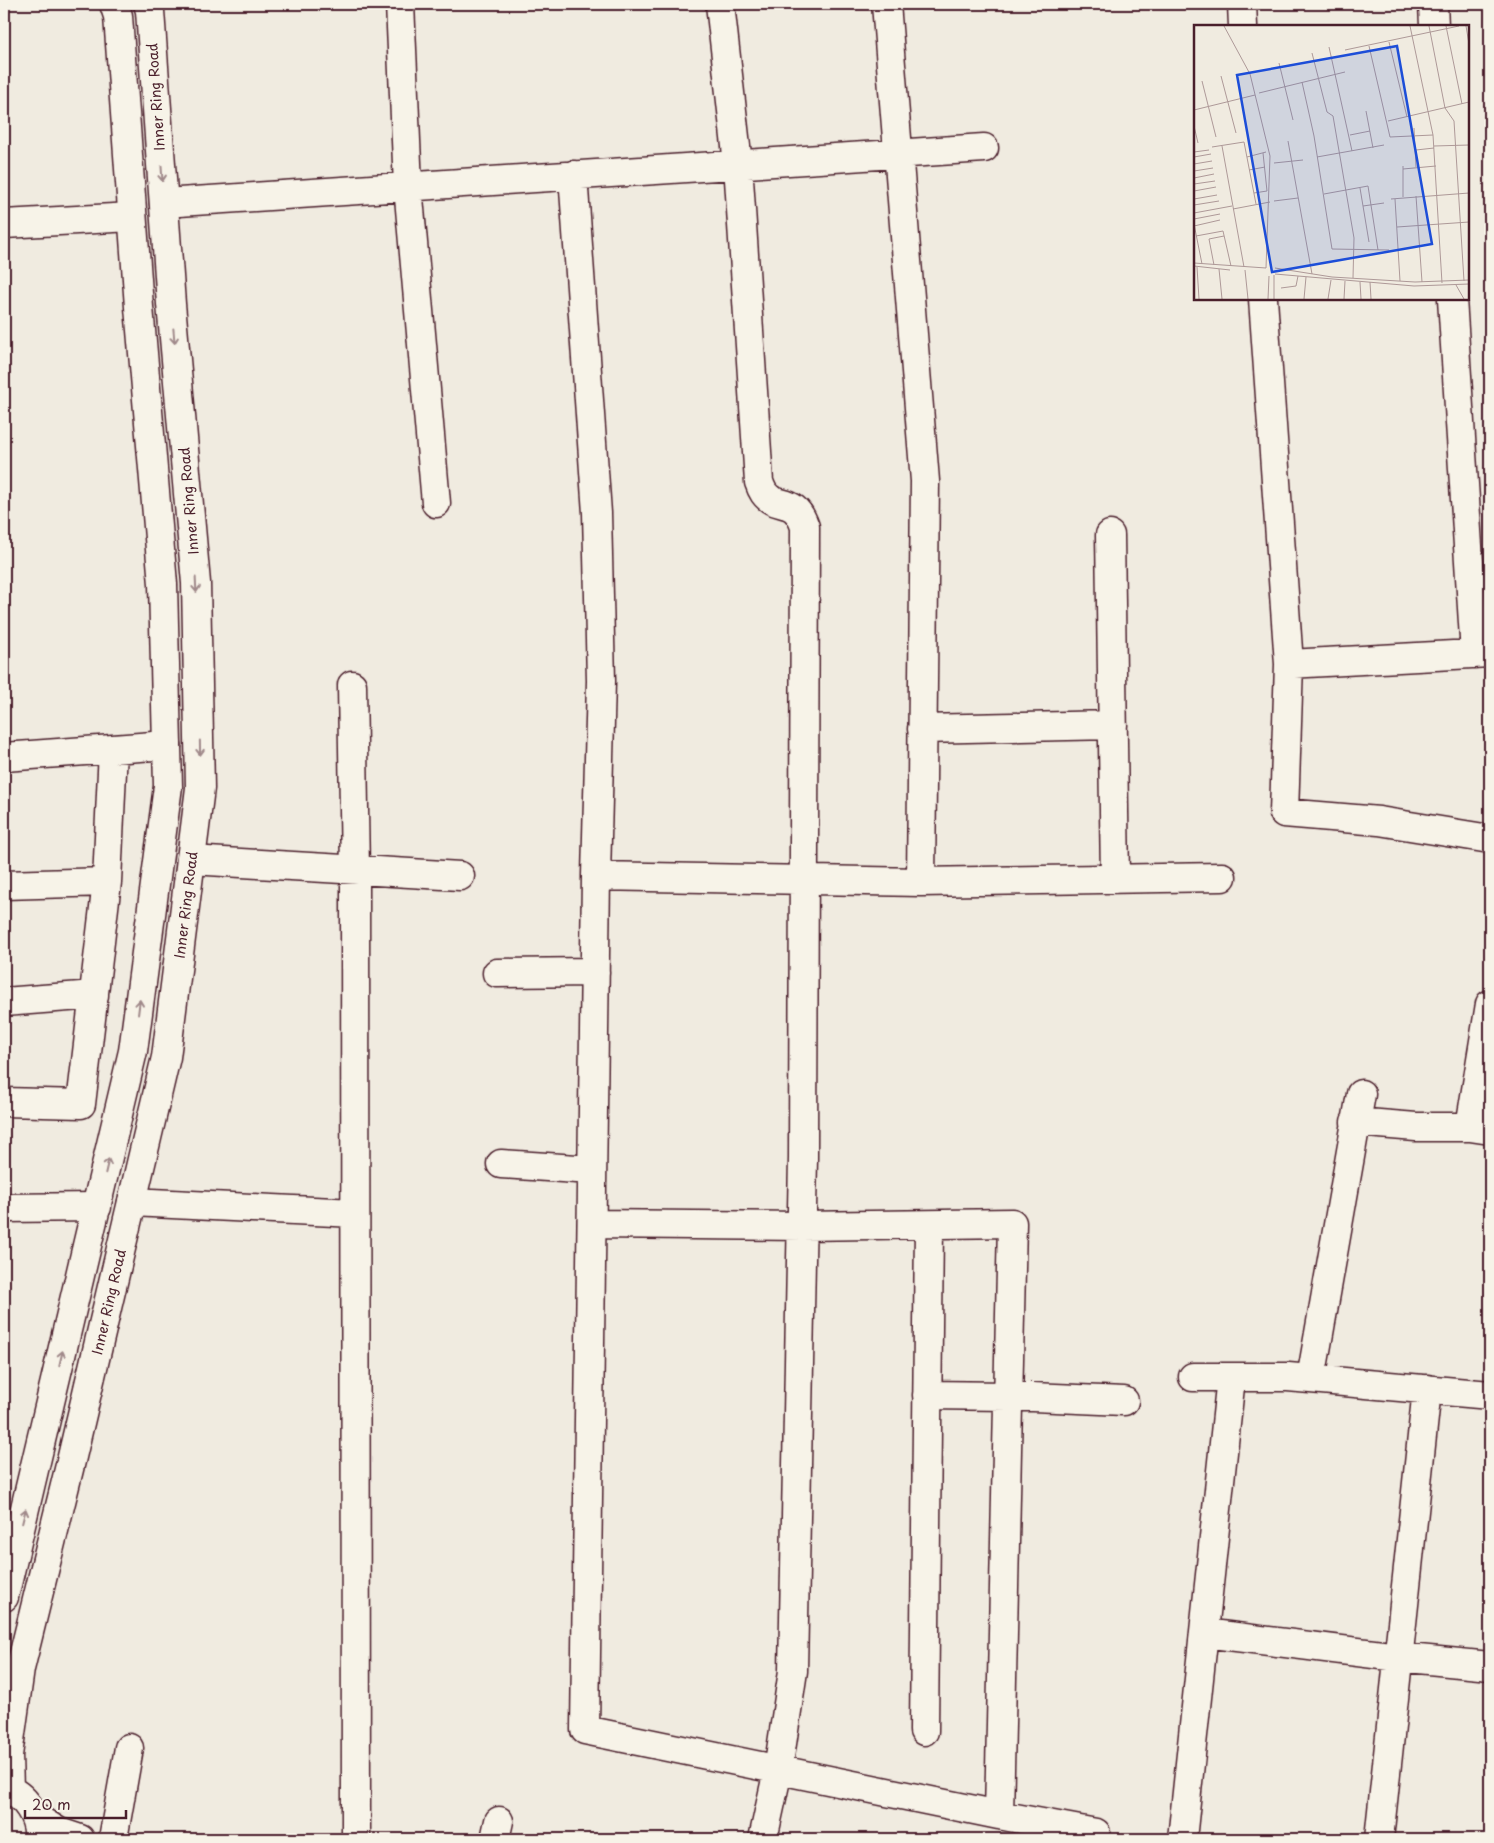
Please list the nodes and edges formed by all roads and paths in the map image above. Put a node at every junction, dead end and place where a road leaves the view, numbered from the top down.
1 (114, 4) edge
2 (148, 4) edge
3 (400, 4) edge
4 (720, 4) edge
5 (886, 4) edge
6 (1242, 4) edge
7 (1433, 4) edge
8 (1244, 25) edge
9 (1434, 25) edge
10 (984, 148) dead end
11 (899, 154) junction
12 (738, 164) junction
13 (573, 175) junction
14 (408, 186) junction
15 (164, 203) junction
16 (132, 217) junction
17 (4, 224) edge
18 (1263, 300) edge
19 (1452, 300) edge
20 (436, 503) dead end
21 (1110, 535) dead end
22 (1483, 653) edge
23 (1290, 664) junction
24 (352, 685) dead end
25 (1113, 726) junction
26 (922, 729) junction
27 (167, 745) junction
28 (113, 749) junction
29 (4, 757) edge
30 (1490, 839) edge
31 (191, 860) junction
32 (355, 871) junction
33 (460, 876) dead end
34 (596, 876) junction
35 (1222, 877) dead end
36 (1115, 879) junction
37 (804, 880) junction
38 (106, 882) junction
39 (921, 882) junction
40 (4, 885) edge
41 (595, 972) junction
42 (497, 973) dead end
43 (94, 996) junction
44 (4, 1002) edge
45 (1490, 1004) edge
46 (1360, 1094) dead end
47 (4, 1102) edge
48 (1356, 1122) junction
49 (1480, 1128) edge
50 (501, 1164) dead end
51 (592, 1170) junction
52 (132, 1202) junction
53 (97, 1207) junction
54 (4, 1208) edge
55 (355, 1213) junction
56 (592, 1224) junction
57 (929, 1225) junction
58 (802, 1226) junction
59 (1193, 1377) dead end
60 (1231, 1377) junction
61 (1311, 1379) junction
62 (1427, 1389) junction
63 (927, 1395) junction
64 (1490, 1395) edge
65 (1008, 1396) junction
66 (1124, 1402) dead end
67 (4, 1597) edge
68 (1204, 1633) junction
69 (1398, 1657) junction
70 (1490, 1666) edge
71 (924, 1731) dead end
72 (129, 1748) dead end
73 (778, 1770) junction
74 (6, 1789) edge
75 (999, 1815) junction
76 (36, 1828) edge
77 (1096, 1833) dead end
78 (80, 1839) edge
79 (113, 1839) edge
80 (356, 1839) edge
81 (763, 1839) edge
82 (1182, 1839) edge
83 (1379, 1839) edge

1 - 16 street
2 -> 15 street, Inner Ring Road
3 - 14 street
4 - 12 street
5 - 11 street
6 - 8 street
7 - 9 street
10 - 11 street
11 - 12 street
11 - 26 street
12 - 13 street
12 - 37 street
13 - 14 street
13 - 34 street
14 - 15 street
14 - 20 street
15 -> 31 street, Inner Ring Road
16 - 17 street
16 - 27 street
18 - 23 street
19 - 22 street
21 - 25 street
22 - 23 street
23 - 30 street
24 - 32 street
25 - 26 street
25 - 36 street
26 - 39 street
27 - 28 street
53 -> 27 street
28 - 29 street
28 - 38 street
31 - 32 street
31 - 52 street, Inner Ring Road
32 - 33 street
32 - 55 street
34 - 37 street
34 - 41 street
35 - 36 street
36 - 39 street
37 - 39 street
37 - 58 street
38 - 40 street
38 - 43 street
41 - 42 street
41 - 51 street
43 - 44 street
43 - 47 street
45 - 49 street
46 - 48 street
48 - 49 street
48 - 61 street
50 - 51 street
51 - 56 street
52 - 55 street
52 - 74 street, Inner Ring Road
53 - 54 street
67 -> 53 street
55 - 80 street
56 - 58 street
56 - 73 street
57 - 58 street
57 - 63 street
57 - 65 street
58 - 73 street
59 - 60 street
60 - 61 street
60 - 68 street
61 - 62 street
62 - 64 street
62 - 69 street
63 - 65 street
63 - 71 street
65 - 66 street
65 - 75 street
68 - 69 street
68 - 82 street
69 - 70 street
69 - 83 street
72 - 79 street
73 - 75 street
73 - 81 street
74 - 76 street
75 - 77 street
76 - 78 street

